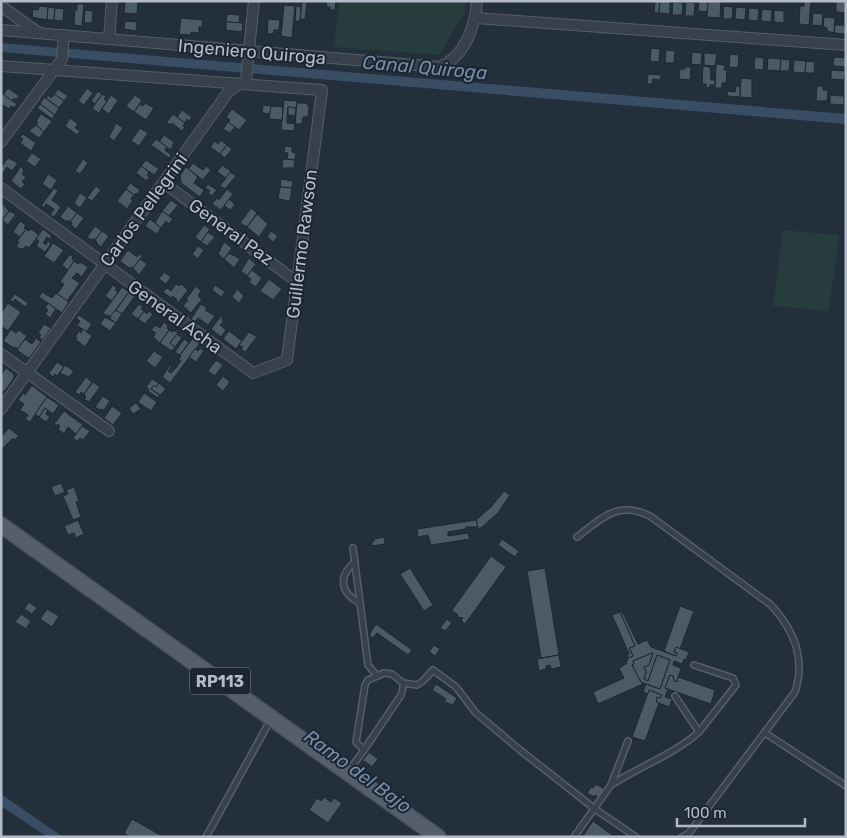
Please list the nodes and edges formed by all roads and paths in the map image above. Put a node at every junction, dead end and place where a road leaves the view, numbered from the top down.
1 (112, 1) edge
2 (254, 1) edge
3 (477, 1) edge
4 (1, 6) edge
5 (476, 18) junction
6 (1, 30) edge
7 (39, 33) junction
8 (64, 35) junction
9 (109, 39) junction
10 (846, 45) edge
11 (250, 51) junction
12 (1, 66) edge
13 (54, 70) junction
14 (240, 84) junction
15 (322, 90) joint
16 (1, 142) edge
17 (164, 183) junction
18 (1, 188) edge
19 (105, 265) junction
20 (297, 282) junction
21 (1, 354) edge
22 (28, 373) junction
23 (253, 373) joint
24 (1, 410) edge
25 (109, 431) dead end
26 (1, 525) edge
27 (578, 537) dead end
28 (353, 548) dead end
29 (355, 562) junction
30 (360, 603) junction
31 (694, 665) dead end
32 (377, 676) junction
33 (403, 682) junction
34 (675, 696) dead end
35 (272, 718) junction
36 (699, 732) junction
37 (765, 733) junction
38 (628, 741) dead end
39 (364, 750) junction
40 (348, 772) junction
41 (611, 785) junction
42 (846, 786) edge
43 (595, 808) junction
44 (689, 835) edge
45 (206, 837) edge
46 (438, 837) edge
47 (574, 837) edge
48 (636, 837) edge
49 (682, 837) edge

1 - 9 street
2 - 11 street, Carlos Pellegrini
3 - 5 street
4 - 7 street
5 - 10 street
5 - 11 street, Ingeniero Quiroga
6 - 7 street, Ingeniero Quiroga
7 - 8 street, Ingeniero Quiroga
8 - 9 street, Ingeniero Quiroga
8 - 13 street
9 - 11 street, Ingeniero Quiroga
11 - 14 street, Carlos Pellegrini
12 - 13 street, Ingeniero Quiroga
13 - 14 street, Ingeniero Quiroga
13 - 16 street
14 - 15 street, Ingeniero Quiroga
14 - 17 street, Carlos Pellegrini
15 - 20 street, Guillermo Rawson
17 - 19 street, Carlos Pellegrini
17 - 20 street, General Paz
18 - 19 street, General Acha
19 - 22 street, Carlos Pellegrini
19 - 23 street, General Acha
20 - 23 street, Guillermo Rawson
21 - 22 street
22 - 24 street, Carlos Pellegrini
22 - 25 street
26 - 35 main road, RP113
27 - 37 lane
28 - 29 lane
29 - 30 lane
29 - 30 lane
30 - 32 lane
31 - 36 lane
32 - 33 lane
32 - 39 lane
33 - 39 lane
33 - 43 lane
34 - 36 lane
35 - 40 main road, RP113
35 - 45 lane
36 - 41 lane
37 - 42 lane
37 - 44 lane
38 - 41 lane
39 - 40 lane
40 - 46 main road, RP113
41 - 43 lane
43 - 47 lane
43 - 48 lane
44 - 49 lane

